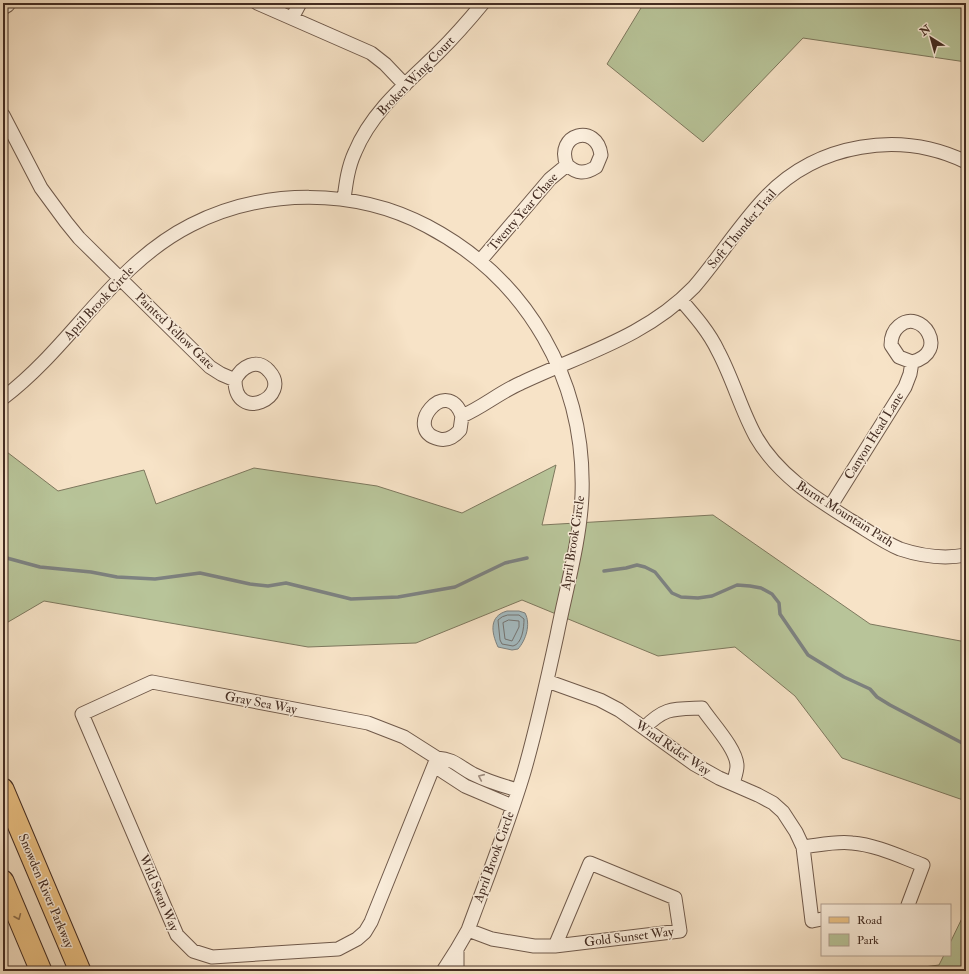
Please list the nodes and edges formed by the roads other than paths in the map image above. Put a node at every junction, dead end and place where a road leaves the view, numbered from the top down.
1 (7, 3) edge
2 (257, 3) edge
3 (300, 3) edge
4 (483, 3) edge
5 (3, 8) edge
6 (292, 18) junction
7 (405, 85) junction
8 (3, 115) edge
9 (966, 162) edge
10 (567, 165) dead end
11 (344, 199) junction
12 (480, 261) junction
13 (119, 278) junction
14 (681, 300) junction
15 (912, 362) dead end
16 (559, 366) junction
17 (235, 380) dead end
18 (3, 398) edge
19 (462, 416) dead end
20 (830, 507) junction
21 (966, 555) edge
22 (547, 681) junction
23 (82, 714) joint
24 (644, 728) junction
25 (437, 758) junction
26 (733, 784) junction
27 (3, 788) edge
28 (518, 790) junction
29 (512, 806) junction
30 (803, 847) junction
31 (3, 881) edge
32 (908, 904) edge
33 (821, 919) edge
34 (468, 930) junction
35 (555, 946) junction
36 (457, 949) junction
37 (41, 971) edge
38 (80, 971) edge
39 (443, 971) edge
40 (457, 971) edge

1 - 5 street
2 - 6 street
3 - 6 street
4 - 7 street, Broken Wing Court
6 - 7 street
7 - 11 street, Broken Wing Court
8 - 13 street, Painted Yellow Gate
9 - 14 street, Soft Thunder Trail
10 - 12 street, Twenty Year Chase
11 - 12 street, April Brook Circle
11 - 13 street, April Brook Circle
12 - 16 street, April Brook Circle
13 - 17 street, Painted Yellow Gate
13 - 18 street, April Brook Circle
14 - 16 street, Soft Thunder Trail
14 - 20 street, Burnt Mountain Path
15 - 20 street, Canyon Head Lane
16 - 19 street, Soft Thunder Trail
16 - 22 street, April Brook Circle
20 - 21 street, Burnt Mountain Path
22 - 24 street, Wind Rider Way
22 - 28 street, April Brook Circle
23 - 25 street, Gray Sea Way
23 - 25 street, Wild Swan Way
24 - 26 street, Wind Rider Way
24 - 26 street
28 -> 25 street, Gray Sea Way
25 - 29 street, Gray Sea Way
26 - 30 street, Wind Rider Way
27 - 38 main road, Snowden River Parkway
28 - 29 street, April Brook Circle
29 - 34 street, April Brook Circle
30 - 32 street
30 - 33 street, Wind Rider Way
31 -> 37 main road
34 - 35 street, Gold Sunset Way
34 - 36 street, April Brook Circle
35 - 35 street, Gold Sunset Way
36 - 39 street, April Brook Circle
36 - 40 street

